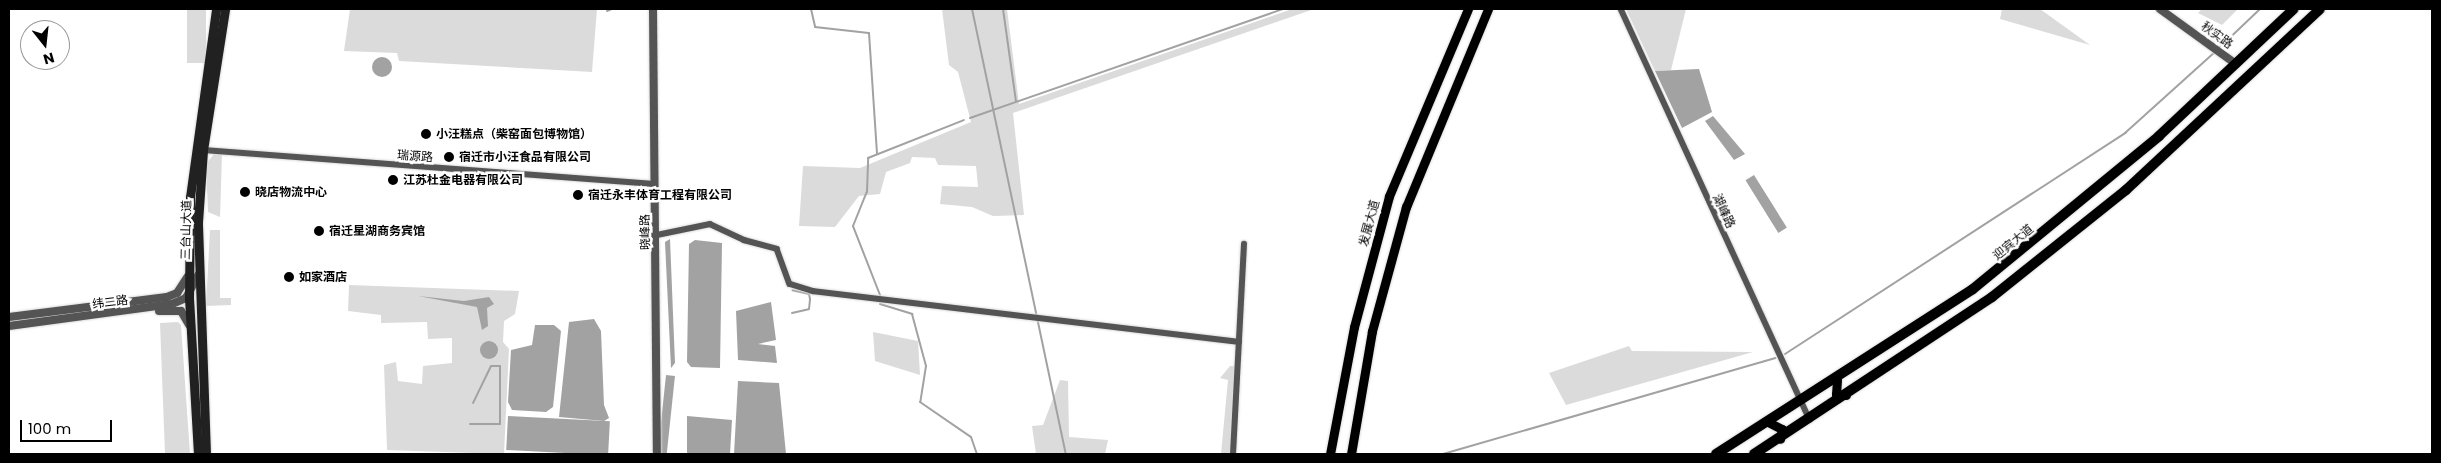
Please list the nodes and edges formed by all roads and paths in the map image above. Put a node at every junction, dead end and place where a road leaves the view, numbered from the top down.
1 (216, 9) edge
2 (225, 9) edge
3 (653, 9) edge
4 (1468, 9) edge
5 (1488, 9) edge
6 (1621, 9) edge
7 (2160, 9) edge
8 (2294, 9) edge
9 (2320, 9) edge
10 (2236, 64) junction
11 (203, 150) junction
12 (655, 184) junction
13 (657, 235) junction
14 (1244, 244) dead end
15 (189, 269) junction
16 (198, 275) junction
17 (189, 293) junction
18 (95, 315) junction
19 (9, 317) edge
20 (9, 326) edge
21 (191, 331) junction
22 (1239, 342) junction
23 (1837, 380) junction
24 (1849, 394) junction
25 (1801, 403) junction
26 (1810, 421) junction
27 (1768, 422) junction
28 (1780, 439) junction
29 (198, 454) edge
30 (206, 454) edge
31 (657, 454) edge
32 (1233, 454) edge
33 (1330, 454) edge
34 (1352, 454) edge
35 (1716, 454) edge
36 (1754, 454) edge

1 - 15 main road, 三台山大道
2 - 11 main road, 三台山大道
3 - 12 street, 晓峰路
4 - 33 main road, 发展大道
5 - 34 main road
6 - 25 street, 湖峰路
7 - 10 street, 秋实路
8 - 10 highway, 迎宾大道
9 - 24 highway
10 - 23 highway, 迎宾大道
11 - 12 street, 瑞源路
11 - 16 main road, 三台山大道
12 - 13 street, 晓峰路
13 - 22 street
13 - 31 street, 晓峰路
14 - 22 street
15 - 17 main road, 三台山大道
15 - 19 street, 纬二路
16 - 17 street
16 - 30 main road, 三台山大道
17 - 18 street, 纬二路
17 - 21 main road, 三台山大道
18 - 20 street, 纬二路
18 - 21 street
21 - 29 main road, 三台山大道
22 - 32 street
23 - 24 main road
23 - 25 highway, 迎宾大道
24 - 26 highway
25 - 26 street, 湖峰路
25 - 27 highway, 迎宾大道
26 - 28 highway
27 - 28 main road
27 - 35 highway, 迎宾大道
28 - 36 highway

